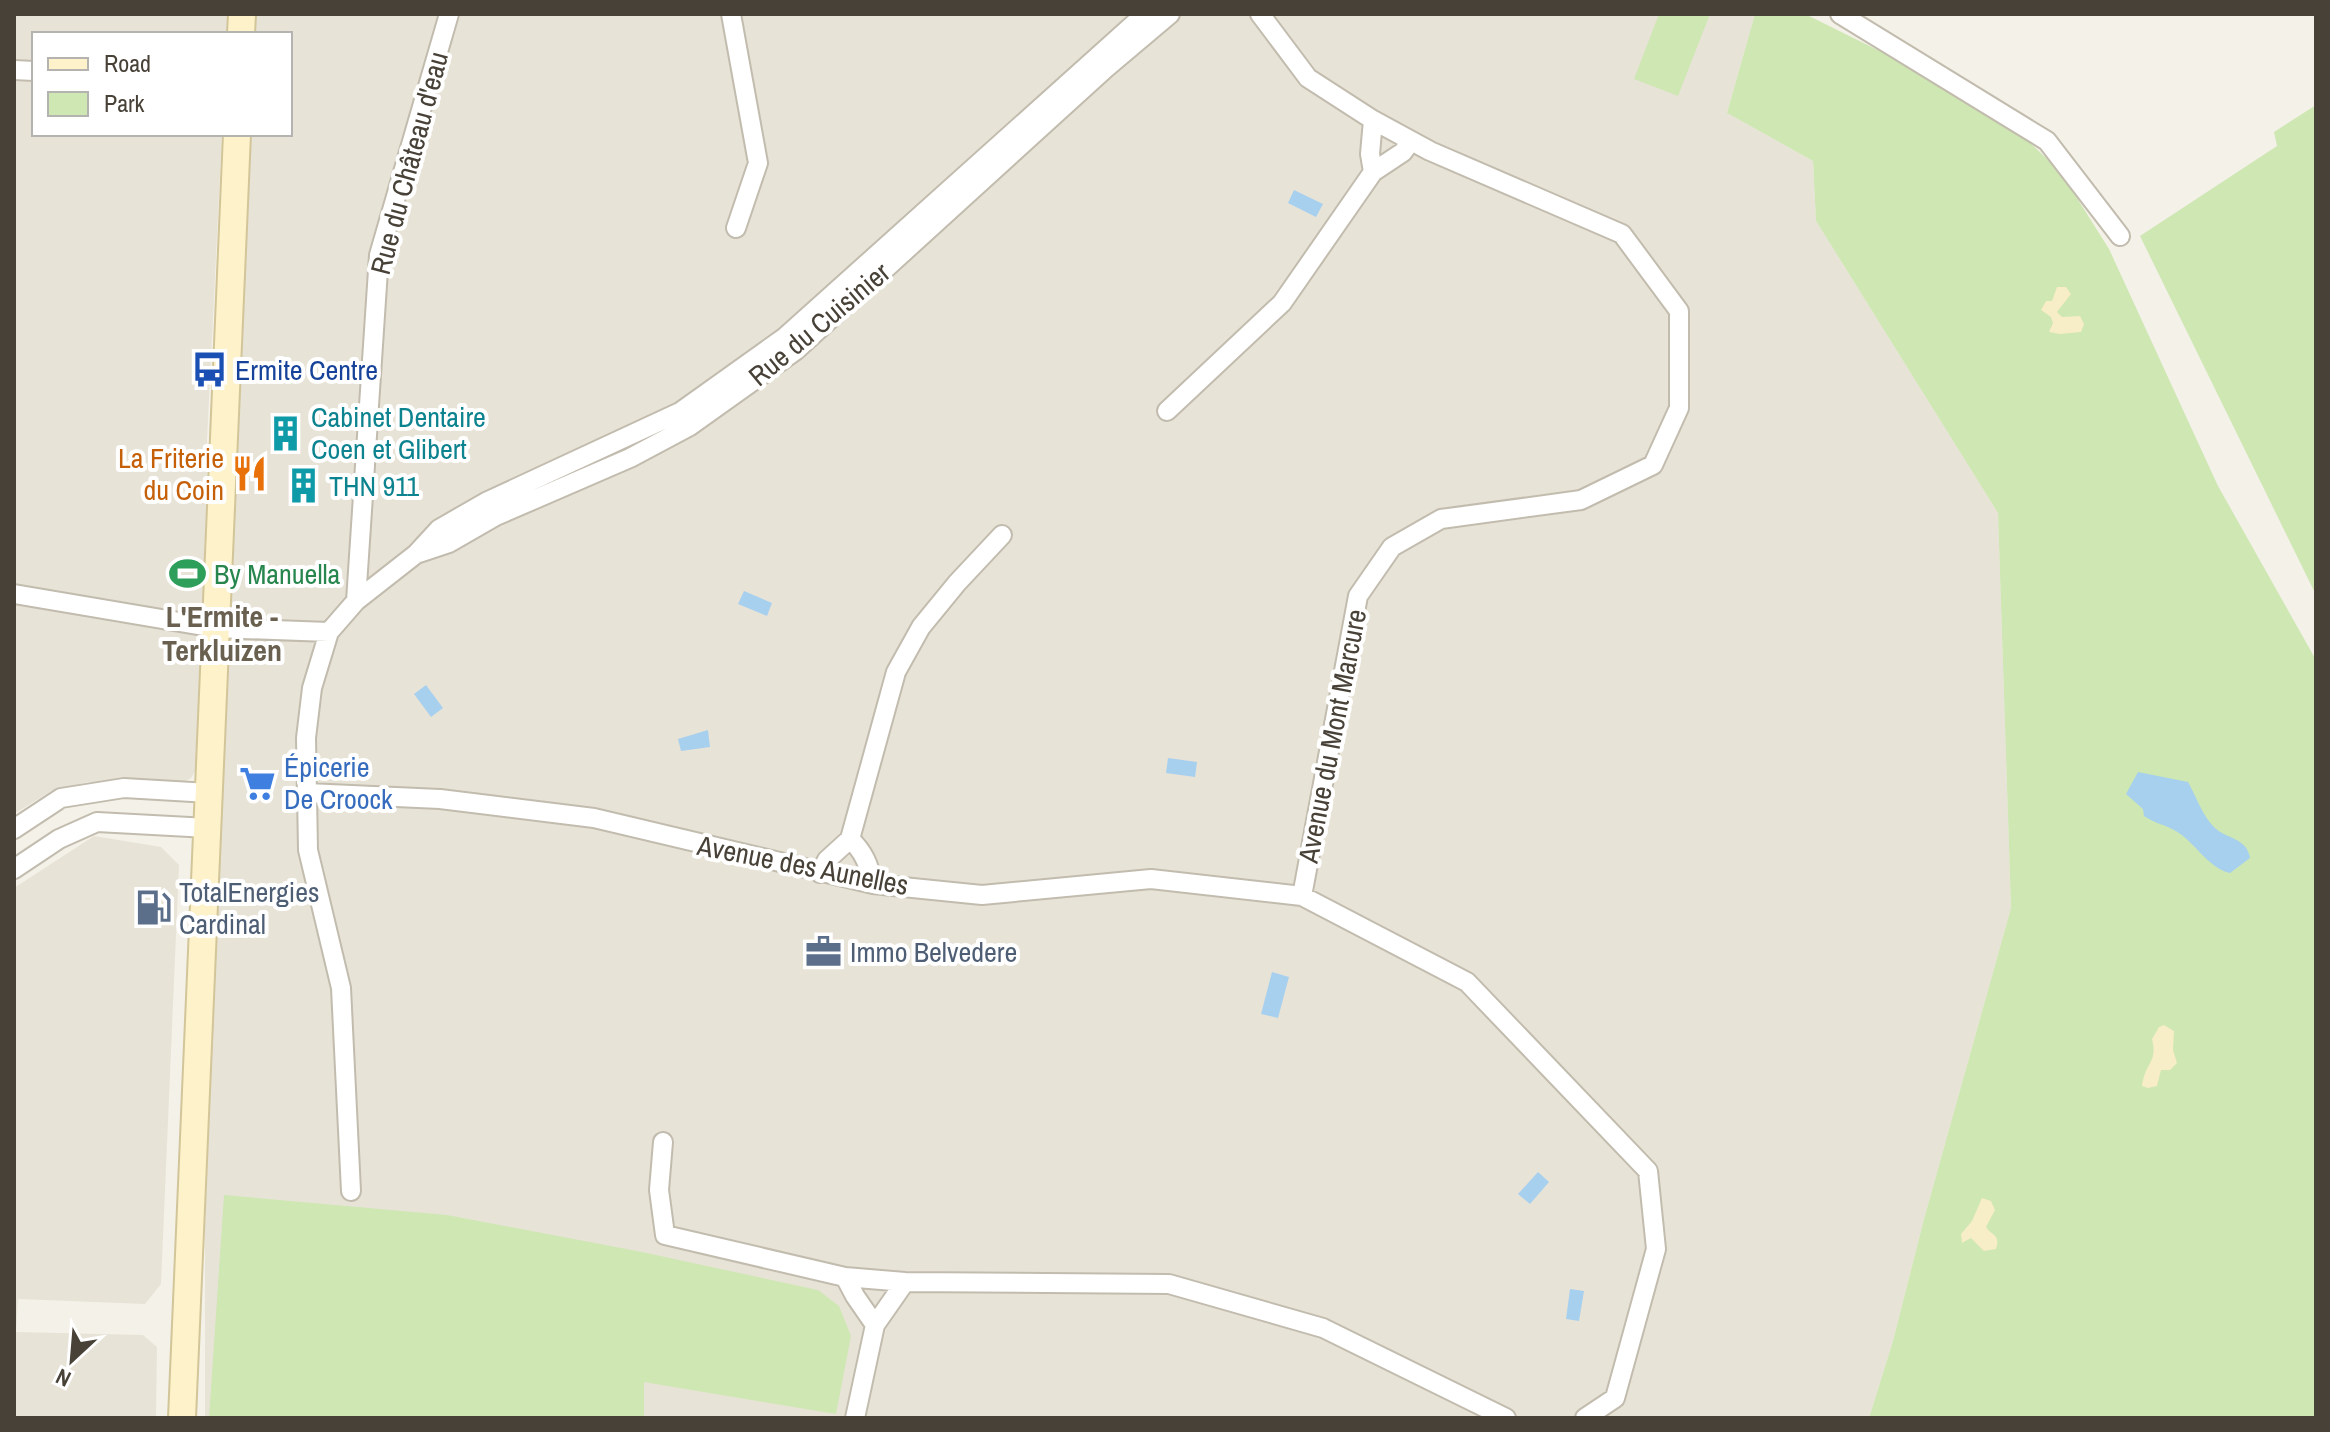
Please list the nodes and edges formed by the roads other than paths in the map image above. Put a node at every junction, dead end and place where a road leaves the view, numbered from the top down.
1 (449, 14) edge
2 (731, 14) edge
3 (1145, 14) edge
4 (1170, 14) edge
5 (1260, 14) edge
6 (1840, 14) edge
7 (1373, 120) junction
8 (237, 136) edge
9 (1411, 141) junction
10 (1373, 172) junction
11 (736, 228) dead end
12 (2120, 236) dead end
13 (1167, 411) dead end
14 (1002, 535) dead end
15 (416, 554) junction
16 (14, 594) edge
17 (356, 601) junction
18 (215, 628) junction
19 (329, 632) junction
20 (209, 793) junction
21 (307, 793) junction
22 (208, 828) junction
23 (14, 829) edge
24 (850, 839) junction
25 (14, 869) edge
26 (820, 873) junction
27 (873, 884) junction
28 (1302, 896) junction
29 (663, 1142) dead end
30 (351, 1191) dead end
31 (845, 1277) junction
32 (905, 1282) junction
33 (875, 1325) junction
34 (182, 1418) edge
35 (855, 1418) edge
36 (1506, 1418) edge
37 (1585, 1418) edge

1 - 17 street, Rue du Château d'eau
2 - 11 street
3 - 15 street, Rue du Cuisinier
4 - 15 street, Rue du Cuisinier
5 - 7 street, Avenue du Mont Marcure
6 - 12 street
7 - 9 street, Avenue du Mont Marcure
7 - 10 street
8 - 18 main road
9 - 10 street
9 - 28 street, Avenue du Mont Marcure
10 - 13 street
14 - 24 street
15 - 17 street, Rue du Cuisinier
16 - 18 street
17 - 19 street, Rue du Cuisinier
18 - 19 street
18 - 20 main road
19 - 21 street
20 - 22 main road
20 - 23 street
21 - 26 street, Avenue des Aunelles
21 - 30 street
22 - 25 street
22 - 34 main road
24 - 26 street
24 - 27 street
26 - 27 street, Avenue des Aunelles
27 - 28 street, Avenue des Aunelles
28 - 37 street, Avenue du Mont Marcure
29 - 31 street
31 - 32 street
31 - 33 street
32 - 33 street
32 - 36 street
33 - 35 street

